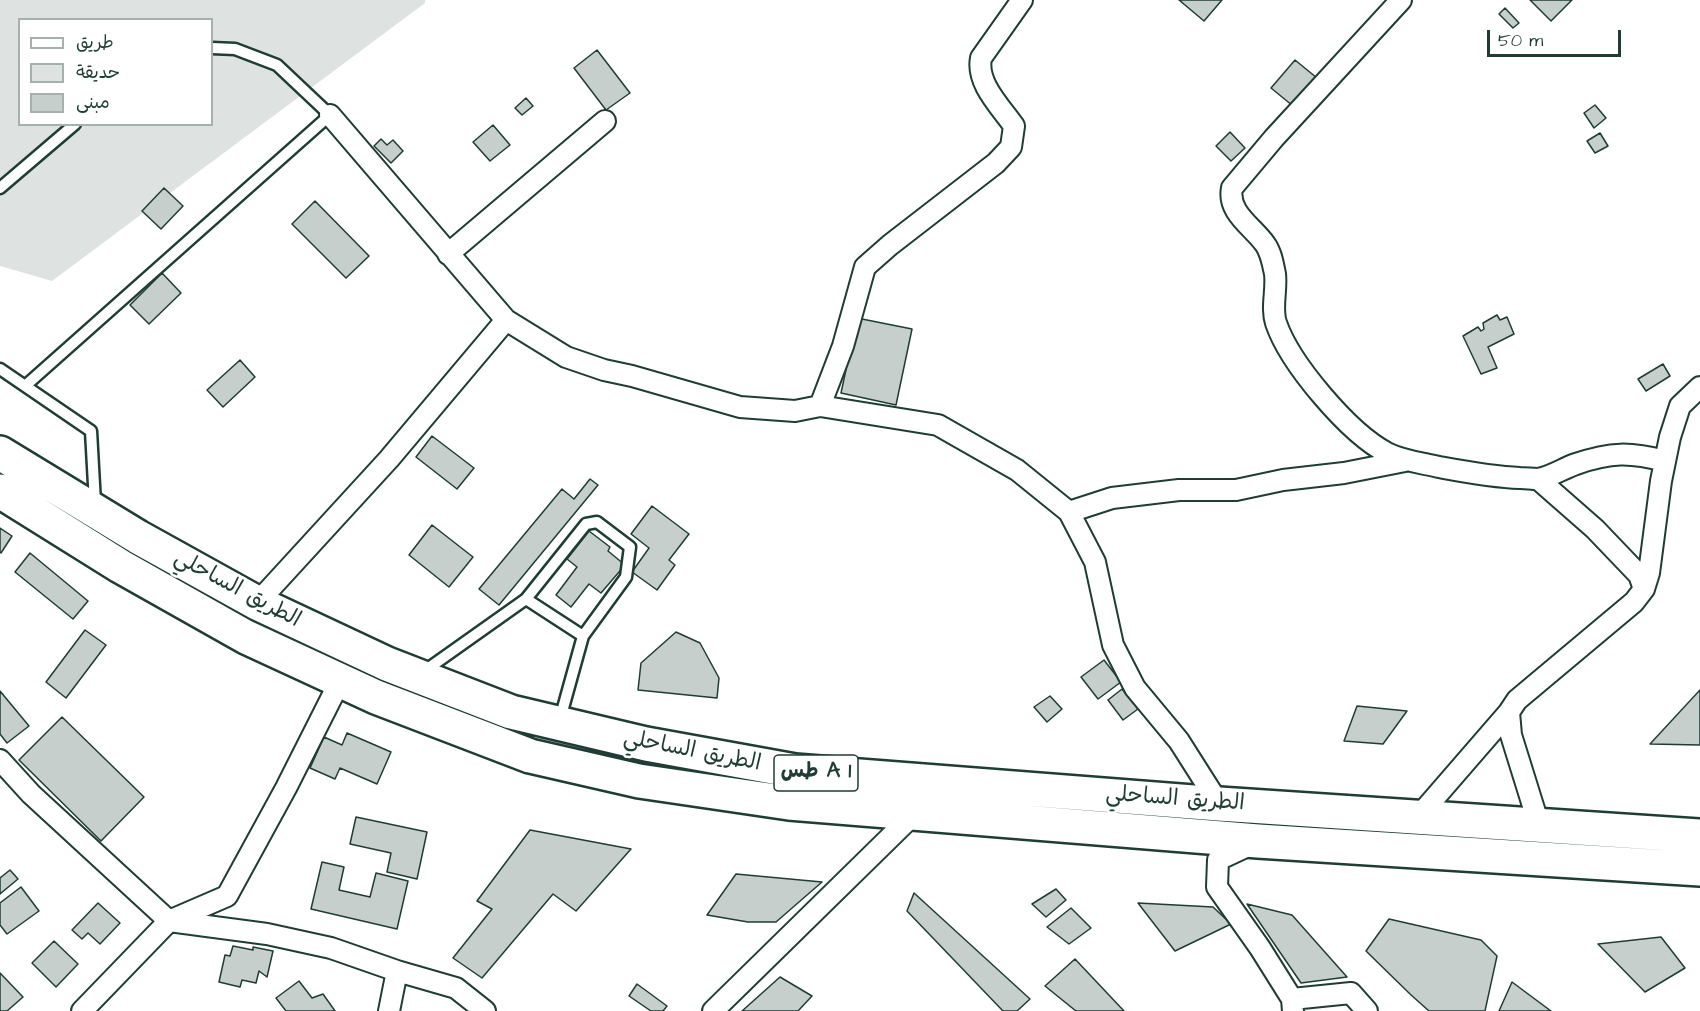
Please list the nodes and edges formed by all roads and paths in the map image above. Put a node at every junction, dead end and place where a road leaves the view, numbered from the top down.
1 (1022, 0) edge
2 (1401, 0) edge
3 (213, 48) edge
4 (330, 116) junction
5 (605, 121) dead end
6 (73, 126) edge
7 (0, 188) edge
8 (448, 254) junction
9 (506, 320) junction
10 (0, 369) edge
11 (25, 386) junction
12 (1700, 387) edge
13 (820, 406) junction
14 (0, 453) edge
15 (1407, 460) junction
16 (1665, 461) junction
17 (1538, 478) junction
18 (0, 491) edge
19 (95, 511) junction
20 (1068, 512) junction
21 (1644, 589) junction
22 (526, 599) junction
23 (257, 603) junction
24 (584, 636) junction
25 (418, 676) junction
26 (340, 681) junction
27 (1509, 712) junction
28 (559, 724) junction
29 (0, 760) edge
30 (1219, 804) junction
31 (915, 813) junction
32 (1418, 817) junction
33 (1539, 825) junction
34 (1700, 836) edge
35 (1258, 841) junction
36 (1700, 869) edge
37 (169, 921) junction
38 (397, 970) junction
39 (1293, 1005) edge
40 (82, 1011) edge
41 (389, 1011) edge
42 (485, 1011) edge
43 (713, 1011) edge
44 (1367, 1011) edge

1 - 13 street
2 - 15 street
3 - 4 lane
4 - 8 street
4 - 11 lane
5 - 8 street
6 - 7 lane
8 - 9 street
9 - 13 street
9 - 23 street
10 - 11 lane
11 - 19 lane
12 - 16 street
13 - 20 street
14 - 19 highway, الطريق الساحلي / طس A 1
15 - 17 street
15 - 20 street
16 - 17 street
16 - 21 street
17 - 21 street
18 - 26 highway, الطريق الساحلي / طس A 1
19 - 23 highway, الطريق الساحلي / طس A 1
20 - 30 street
21 - 27 street
22 - 24 lane
22 - 24 lane
22 - 25 lane
23 - 25 highway, الطريق الساحلي / طس A 1
24 - 28 lane
25 - 28 highway, الطريق الساحلي / طس A 1
26 - 31 highway, الطريق الساحلي / طس A 1
26 - 37 street
27 - 32 street
27 - 33 street
28 - 30 highway, الطريق الساحلي / طس A 1
29 - 37 street
30 - 32 highway, الطريق الساحلي / طس A 1
31 - 35 highway, الطريق الساحلي / طس A 1
31 - 43 street
32 - 33 highway, الطريق الساحلي / طس A 1
33 - 34 highway, الطريق الساحلي / طس A 1
35 - 36 highway, الطريق الساحلي / طس A 1
35 - 39 street
37 - 38 street
37 - 40 street
38 - 41 street
38 - 42 street
39 - 44 street

